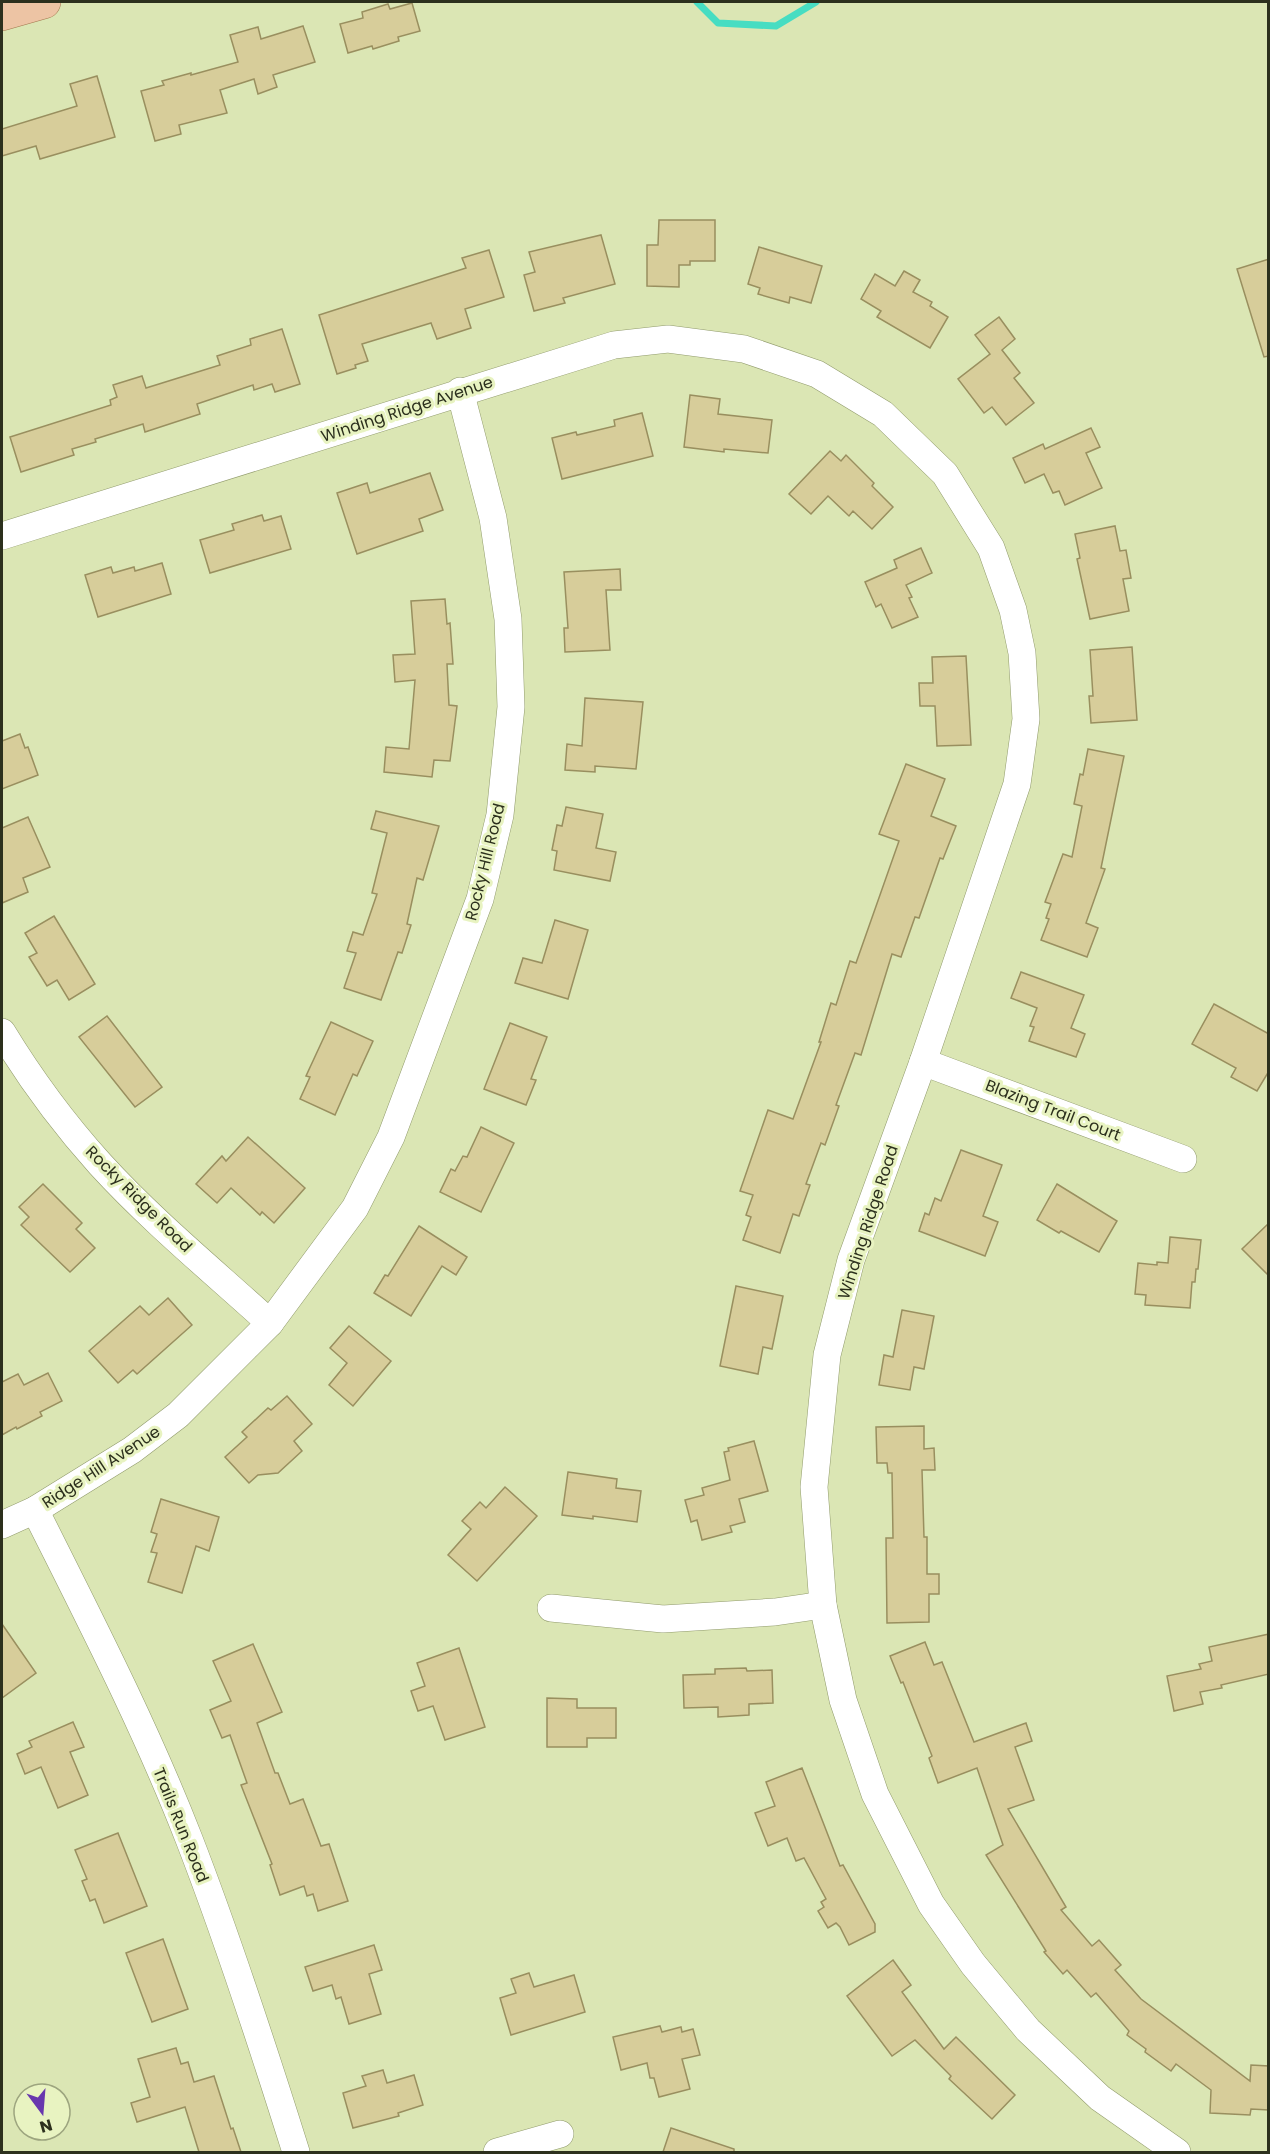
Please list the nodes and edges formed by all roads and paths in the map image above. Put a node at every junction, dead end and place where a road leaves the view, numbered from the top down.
1 (44, 2) edge
2 (2, 14) edge
3 (817, 374) joint
4 (460, 392) junction
5 (2, 536) edge
6 (2, 1032) edge
7 (924, 1062) junction
8 (1183, 1159) dead end
9 (270, 1323) junction
10 (35, 1510) junction
11 (2, 1525) edge
12 (823, 1605) junction
13 (551, 1608) dead end
14 (560, 2133) dead end
15 (296, 2152) edge
16 (497, 2152) edge
17 (1177, 2152) edge

1 - 2 main road
3 - 4 street, Winding Ridge Avenue
3 - 7 street, Winding Ridge Road
4 - 5 street, Winding Ridge Avenue
4 - 9 street, Rocky Hill Road
6 - 9 street, Rocky Ridge Road
7 - 8 street, Blazing Trail Court
7 - 12 street, Winding Ridge Road
9 - 10 street, Ridge Hill Avenue
10 - 11 street, Ridge Hill Avenue
10 - 15 street, Trails Run Road
12 - 13 street
12 - 17 street, Winding Ridge Road
14 - 16 street

